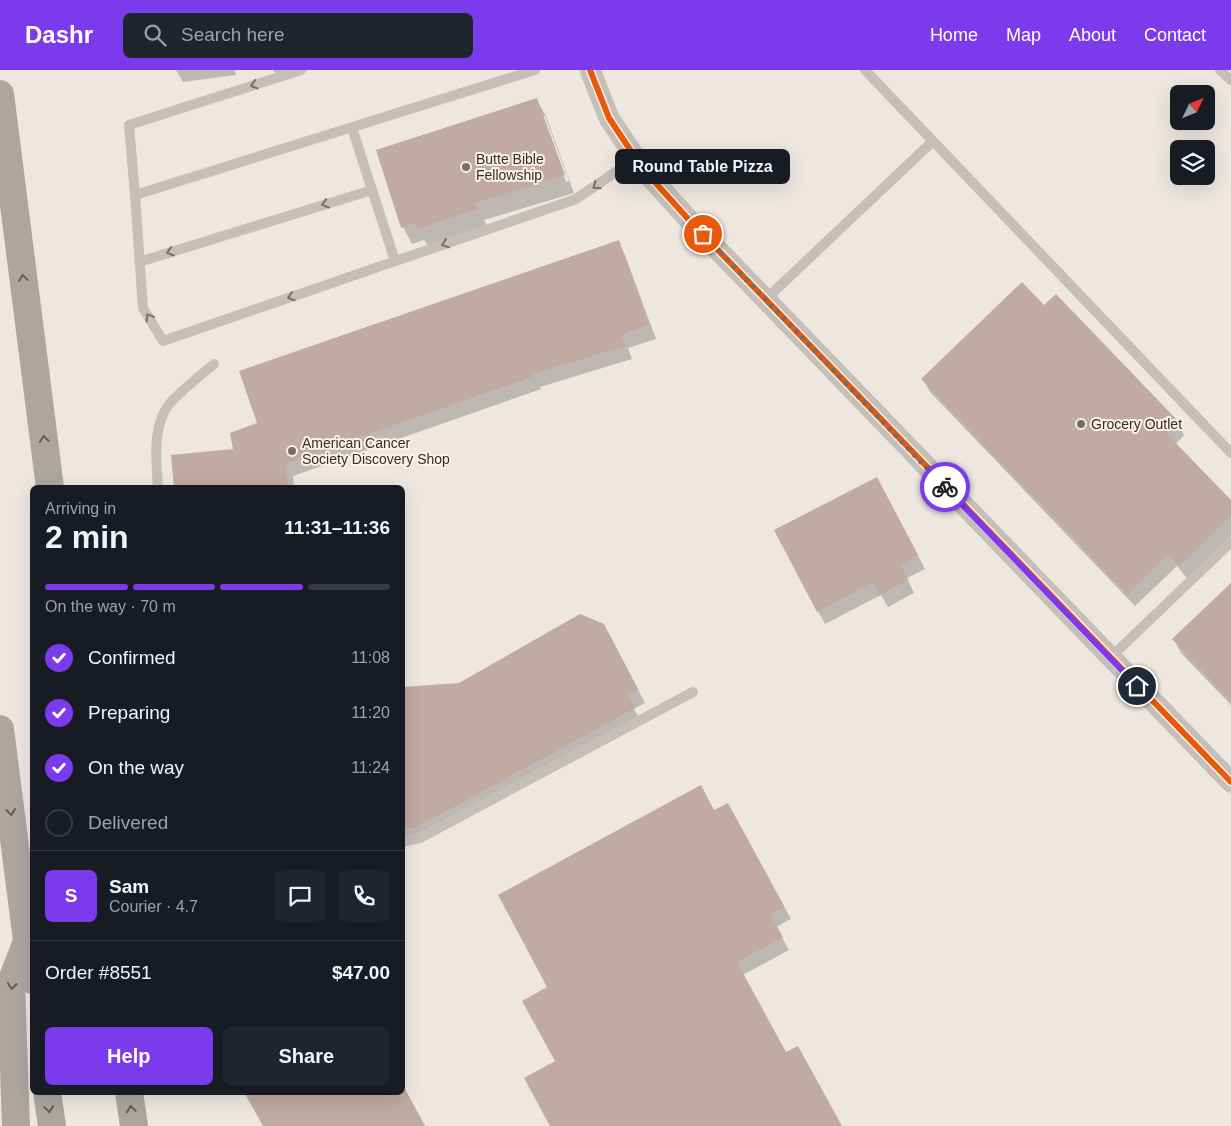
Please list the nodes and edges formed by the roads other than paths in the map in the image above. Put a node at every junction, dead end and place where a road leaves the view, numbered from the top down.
1 (300, 70) edge
2 (535, 70) edge
3 (590, 70) edge
4 (865, 70) edge
5 (1220, 70) edge
6 (1231, 80) edge
7 (0, 94) edge
8 (352, 128) junction
9 (932, 142) junction
10 (636, 158) junction
11 (372, 190) junction
12 (135, 195) junction
13 (396, 261) junction
14 (139, 262) junction
15 (766, 300) junction
16 (214, 364) dead end
17 (1231, 453) edge
18 (50, 485) edge
19 (158, 485) edge
20 (1231, 542) edge
21 (1110, 658) junction
22 (693, 692) dead end
23 (0, 729) edge
24 (1231, 782) edge
25 (405, 841) edge
26 (27, 940) junction
27 (30, 964) edge
28 (47, 1095) edge
29 (129, 1095) edge
30 (16, 1126) edge
31 (52, 1126) edge
32 (134, 1126) edge

1 -> 12 lane
2 - 8 lane
3 - 10 street
4 - 9 lane
5 - 6 lane
18 -> 7 highway
8 - 11 lane
8 - 12 lane
9 - 15 lane
9 - 17 lane
10 -> 13 lane
10 - 15 street
11 - 13 lane
11 -> 14 lane
12 - 14 lane
13 -> 14 lane
15 - 21 street
16 - 19 lane
20 - 21 lane
21 - 24 street
22 - 25 lane
23 -> 26 highway
26 - 27 highway
26 -> 30 highway
28 -> 31 highway
32 -> 29 highway

